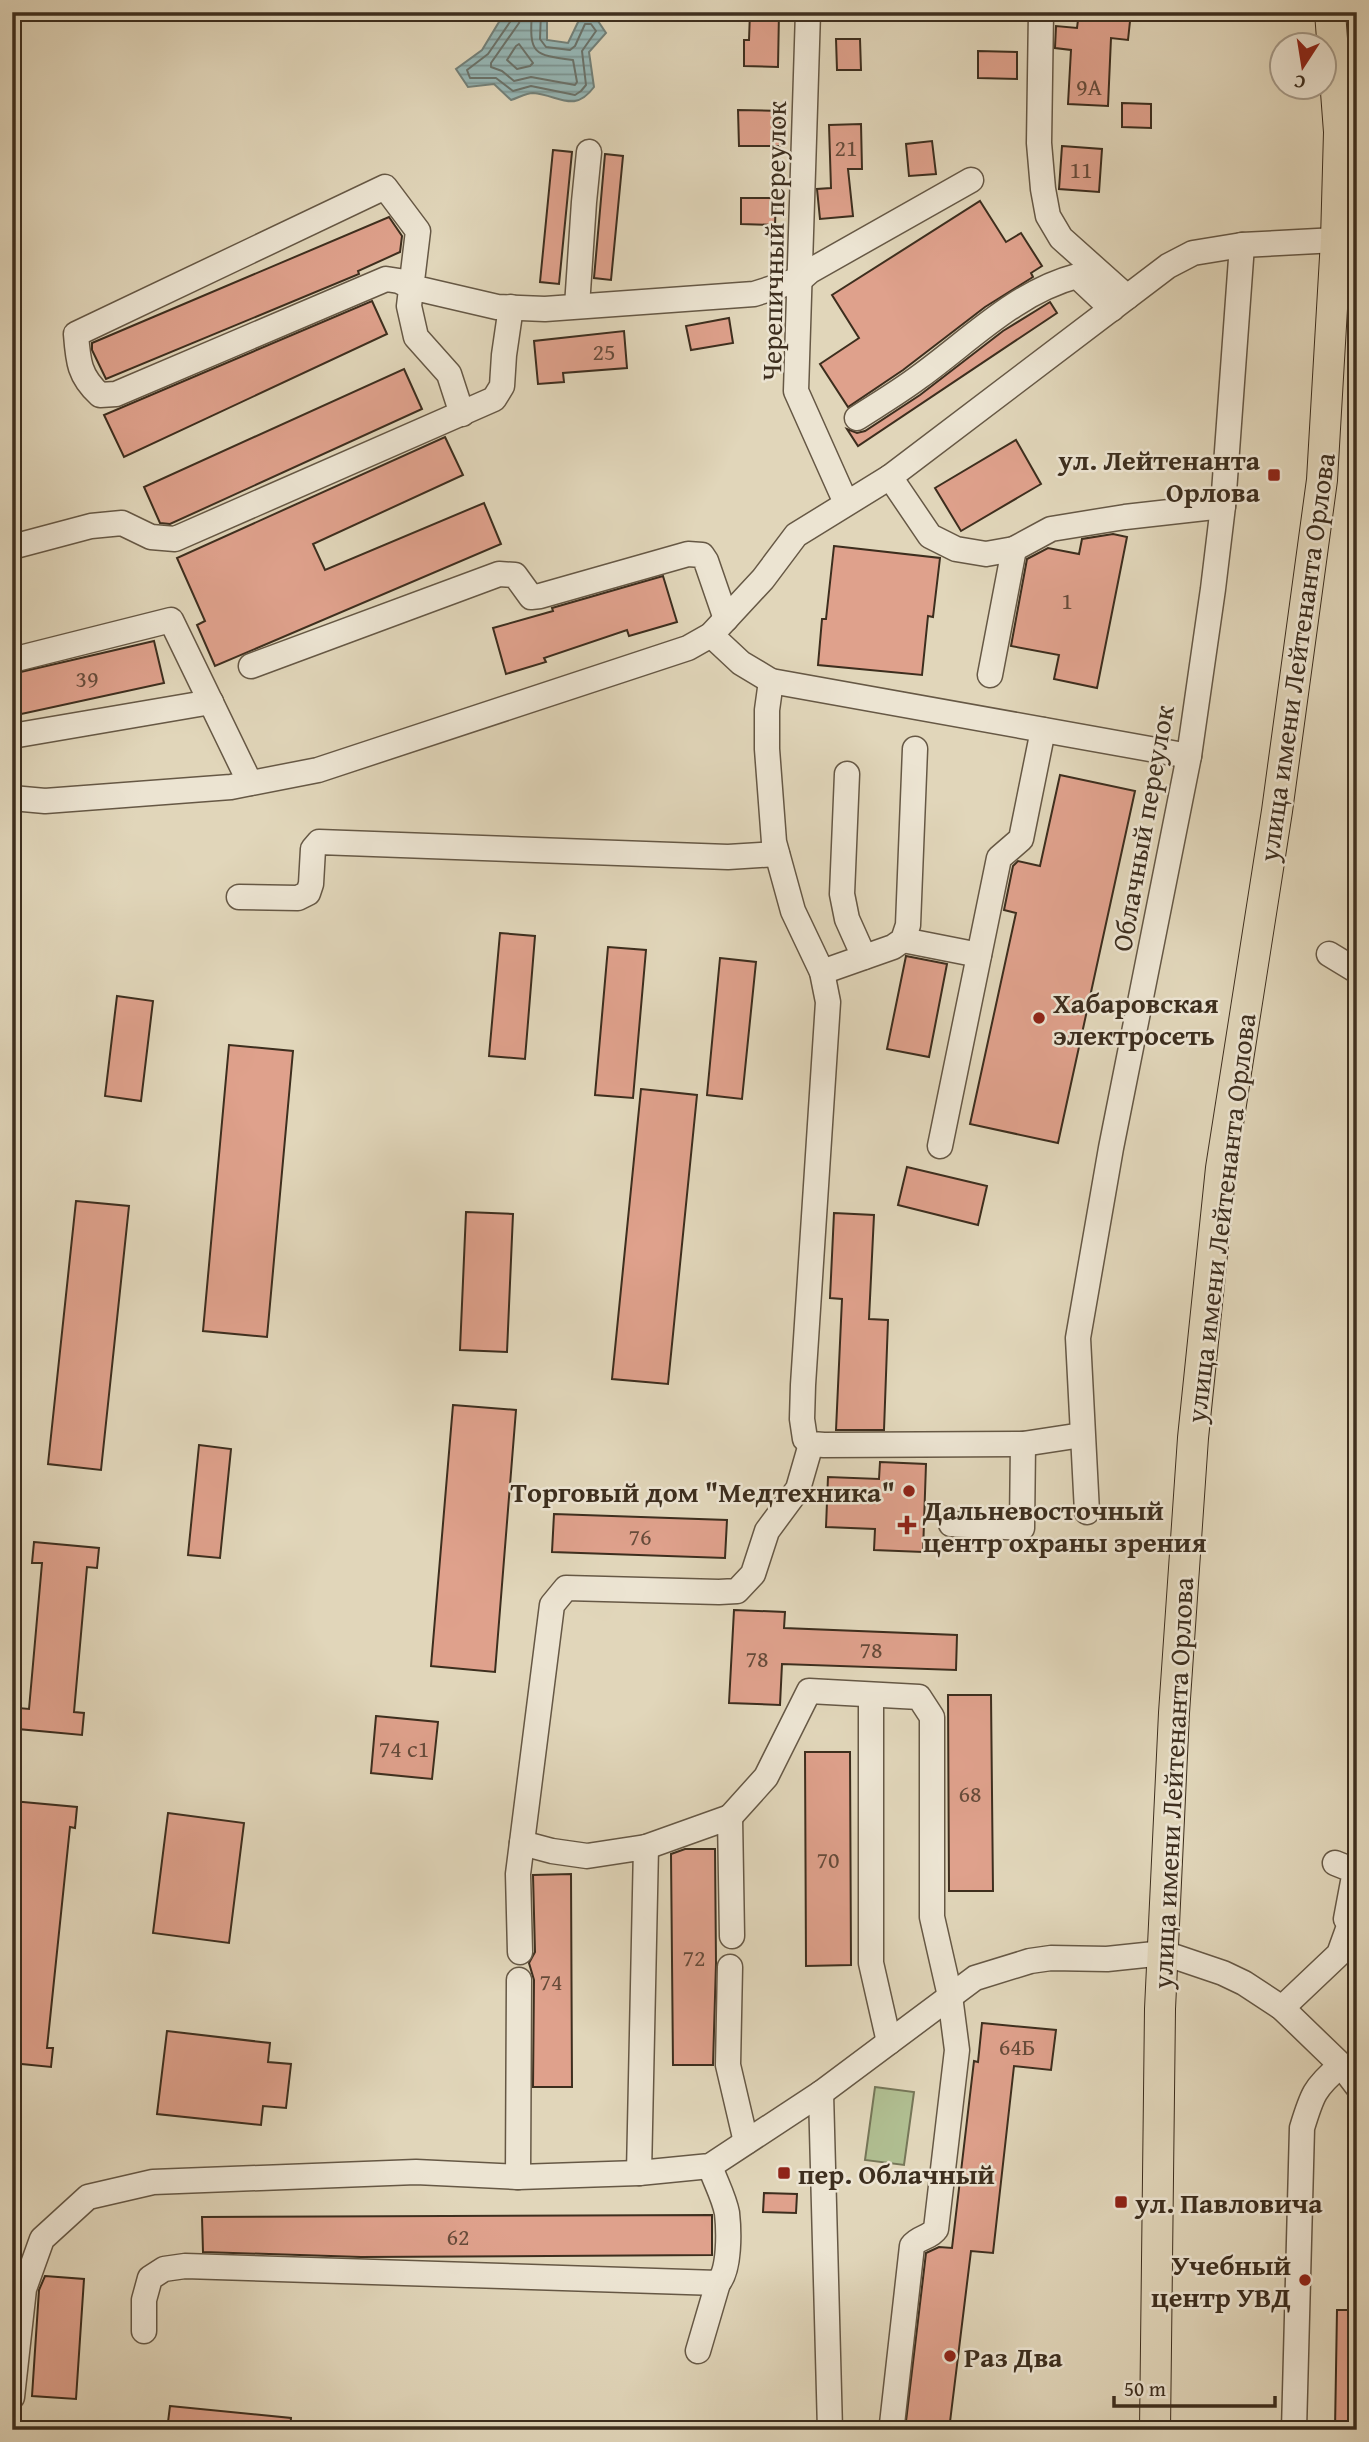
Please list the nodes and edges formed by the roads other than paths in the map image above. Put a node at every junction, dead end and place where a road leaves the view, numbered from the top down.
1 (808, 12) edge
2 (1041, 12) edge
3 (1330, 12) edge
4 (589, 152) dead end
5 (971, 180) dead end
6 (1044, 231) dead end
7 (1336, 240) junction
8 (1242, 245) junction
9 (1077, 276) junction
10 (802, 279) junction
11 (411, 287) junction
12 (1120, 303) junction
13 (577, 306) junction
14 (511, 307) junction
15 (462, 414) junction
16 (857, 418) dead end
17 (890, 477) junction
18 (846, 503) junction
19 (1223, 506) junction
20 (12, 547) edge
21 (1014, 548) junction
22 (719, 627) junction
23 (12, 660) edge
24 (251, 666) dead end
25 (990, 675) dead end
26 (771, 681) junction
27 (211, 702) junction
28 (1043, 730) junction
29 (12, 736) edge
30 (915, 749) dead end
31 (1189, 756) junction
32 (847, 774) dead end
33 (250, 783) junction
34 (12, 798) edge
35 (777, 854) junction
36 (239, 897) dead end
37 (903, 940) junction
38 (1329, 954) dead end
39 (979, 955) junction
40 (864, 957) junction
41 (1357, 971) edge
42 (822, 972) junction
43 (940, 1146) dead end
44 (1082, 1435) junction
45 (811, 1444) junction
46 (1023, 1444) junction
47 (1087, 1512) dead end
48 (951, 1524) dead end
49 (871, 1695) junction
50 (730, 1817) junction
51 (522, 1843) junction
52 (646, 1847) junction
53 (1335, 1863) dead end
54 (1357, 1905) edge
55 (732, 1936) dead end
56 (520, 1952) dead end
57 (1164, 1953) junction
58 (1339, 1954) junction
59 (730, 1967) dead end
60 (519, 1980) dead end
61 (950, 1996) junction
62 (1282, 2008) junction
63 (889, 2042) junction
64 (1341, 2065) junction
65 (1357, 2086) edge
66 (821, 2093) junction
67 (746, 2142) junction
68 (710, 2166) junction
69 (639, 2173) junction
70 (517, 2177) junction
71 (718, 2283) junction
72 (144, 2331) dead end
73 (698, 2351) dead end
74 (12, 2397) edge
75 (892, 2424) dead end
76 (830, 2430) edge
77 (1155, 2430) edge
78 (1294, 2430) edge

1 - 10 street, Черепичный переулок
2 - 12 street
3 - 7 main road, улица имени Лейтенанта Орлова
4 - 13 street
5 - 10 street
6 - 9 street
7 - 8 street
7 - 57 main road, улица имени Лейтенанта Орлова
8 - 12 street
8 - 19 street, Облачный переулок
9 - 12 street
9 - 16 street
10 - 13 street
10 - 18 street, Черепичный переулок
11 - 11 street
11 - 14 street
11 - 15 street
12 - 17 street
13 - 14 street
14 - 15 street
15 - 20 street
17 - 18 street
17 - 21 street
18 - 22 street
19 - 21 street
19 - 31 street, Облачный переулок
21 - 25 street
22 - 24 street
22 - 26 street
22 - 33 street
23 - 27 street
26 - 28 street
26 - 35 street
27 - 29 street
27 - 33 street
28 - 31 street
28 - 39 street
30 - 37 street
31 - 44 street, Облачный переулок
32 - 40 street
33 - 34 street
35 - 36 street
35 - 42 street
37 - 39 street
37 - 40 street
38 - 41 street
39 - 43 street
40 - 42 street
42 - 45 street
44 - 46 street
44 - 47 street, Облачный переулок
45 - 46 street
45 - 51 street
46 - 48 street
49 - 50 street
49 - 61 street
49 - 63 street
50 - 52 street
50 - 55 street
51 - 52 street
51 - 56 street
52 - 69 street
53 - 58 street
54 - 58 street
57 - 61 street
57 - 62 street
57 - 77 main road, улица имени Лейтенанта Орлова
58 - 62 street
59 - 67 street
60 - 70 street
61 - 63 street
61 - 75 street
62 - 64 street
63 - 66 street
64 - 65 street
64 - 78 street
66 - 67 street
66 - 76 street
67 - 68 street
68 - 69 street
68 - 71 street
69 - 70 street
70 - 74 street
71 - 72 street
71 - 73 street

